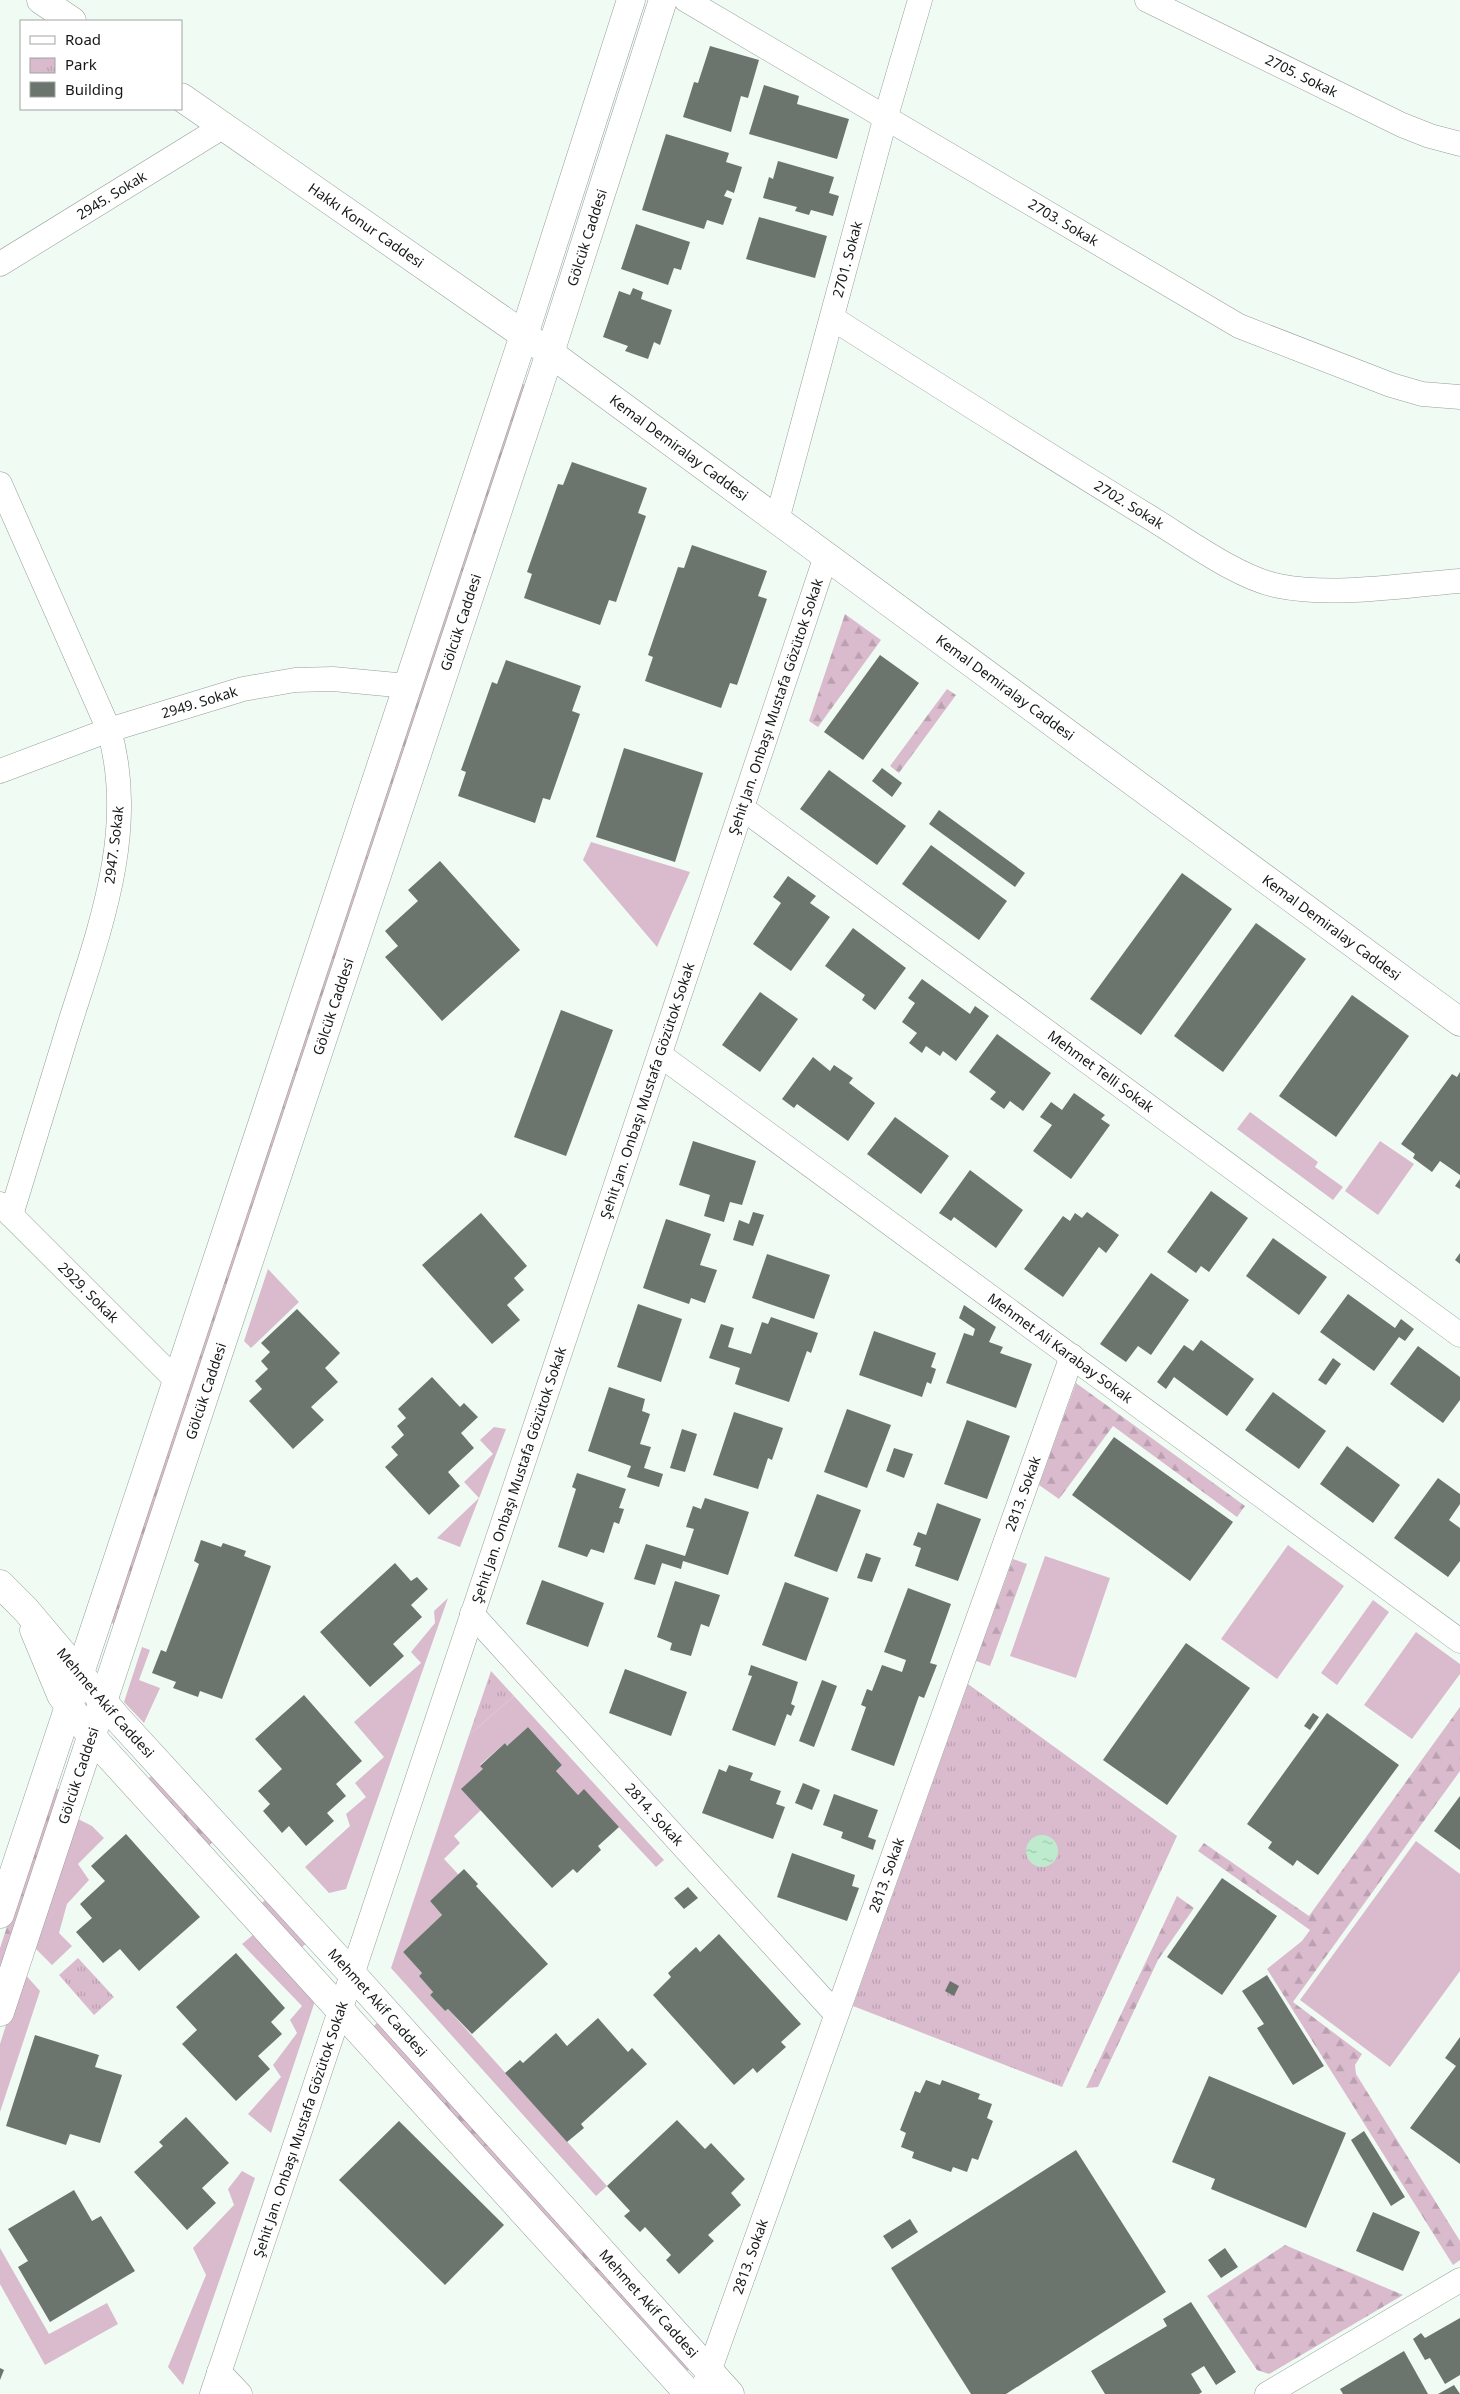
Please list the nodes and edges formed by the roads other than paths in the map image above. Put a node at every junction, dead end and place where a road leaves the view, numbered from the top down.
1 (41, 0) edge
2 (631, 0) edge
3 (663, 0) edge
4 (686, 0) edge
5 (920, 0) edge
6 (1147, 0) edge
7 (71, 20) edge
8 (182, 98) edge
9 (886, 116) junction
10 (224, 126) junction
11 (1460, 144) edge
12 (0, 264) edge
13 (832, 318) junction
14 (524, 335) junction
15 (550, 354) junction
16 (1460, 397) edge
17 (0, 484) edge
18 (777, 520) junction
19 (826, 556) junction
20 (1460, 581) edge
21 (407, 686) junction
22 (109, 730) junction
23 (0, 771) edge
24 (742, 808) junction
25 (1460, 1022) edge
26 (660, 1055) junction
27 (5, 1209) edge
28 (1460, 1335) edge
29 (1072, 1356) junction
30 (176, 1381) junction
31 (0, 1584) edge
32 (26, 1610) junction
33 (472, 1614) junction
34 (1460, 1641) edge
35 (80, 1674) junction
36 (103, 1701) junction
37 (68, 1707) junction
38 (91, 1736) junction
39 (0, 1914) edge
40 (352, 1974) junction
41 (341, 2008) junction
42 (0, 2012) edge
43 (836, 2014) junction
44 (1460, 2280) edge
45 (216, 2383) edge
46 (705, 2383) edge
47 (240, 2394) edge
48 (689, 2394) edge
49 (730, 2394) edge
50 (1267, 2394) edge

1 - 7 main road
2 - 14 main road
3 - 15 main road, Gölcük Caddesi
4 - 9 street, 2703. Sokak
5 - 9 street, 2701. Sokak
6 - 11 street, 2705. Sokak
8 - 10 main road, Hakkı Konur Caddesi
9 - 13 street, 2701. Sokak
9 - 16 street, 2703. Sokak
10 - 12 street, 2945. Sokak
10 - 14 main road, Hakkı Konur Caddesi
13 - 18 street, 2701. Sokak
13 - 20 street, 2702. Sokak
14 - 15 main road, Hakkı Konur Caddesi
14 - 21 main road
15 - 18 main road, Kemal Demiralay Caddesi
15 - 36 main road, Gölcük Caddesi
17 - 22 street, 2947. Sokak
18 - 19 main road, Kemal Demiralay Caddesi
19 - 24 street, Şehit Jan. Onbaşı Mustafa Gözütok Sokak
19 - 25 main road, Kemal Demiralay Caddesi
21 - 22 street, 2949. Sokak
21 - 30 main road
22 - 23 street, 2949. Sokak
22 - 27 street, 2947. Sokak
24 - 26 street, Şehit Jan. Onbaşı Mustafa Gözütok Sokak
24 - 28 street, Mehmet Telli Sokak
26 - 29 street, Mehmet Ali Karabay Sokak
26 - 33 street, Şehit Jan. Onbaşı Mustafa Gözütok Sokak
27 - 30 street, 2929. Sokak
29 - 34 street, Mehmet Ali Karabay Sokak
29 - 43 street, 2813. Sokak
30 - 35 main road
31 - 32 main road, Mehmet Akif Caddesi
32 - 35 main road, Mehmet Akif Caddesi
32 - 37 main road, Mehmet Akif Caddesi
33 - 40 street, Şehit Jan. Onbaşı Mustafa Gözütok Sokak
33 - 43 street, 2814. Sokak
35 - 36 main road, Mehmet Akif Caddesi
35 - 37 main road
36 - 38 main road, Gölcük Caddesi
36 - 40 main road, Mehmet Akif Caddesi
37 - 38 main road, Mehmet Akif Caddesi
37 - 39 main road
38 - 41 main road, Mehmet Akif Caddesi
38 - 42 main road, Gölcük Caddesi
40 - 41 street, Şehit Jan. Onbaşı Mustafa Gözütok Sokak
40 - 46 main road, Mehmet Akif Caddesi
41 - 45 street, Şehit Jan. Onbaşı Mustafa Gözütok Sokak
41 - 48 main road, Mehmet Akif Caddesi
43 - 46 street, 2813. Sokak
44 - 50 street
45 - 47 street
46 - 49 main road, Mehmet Akif Caddesi

